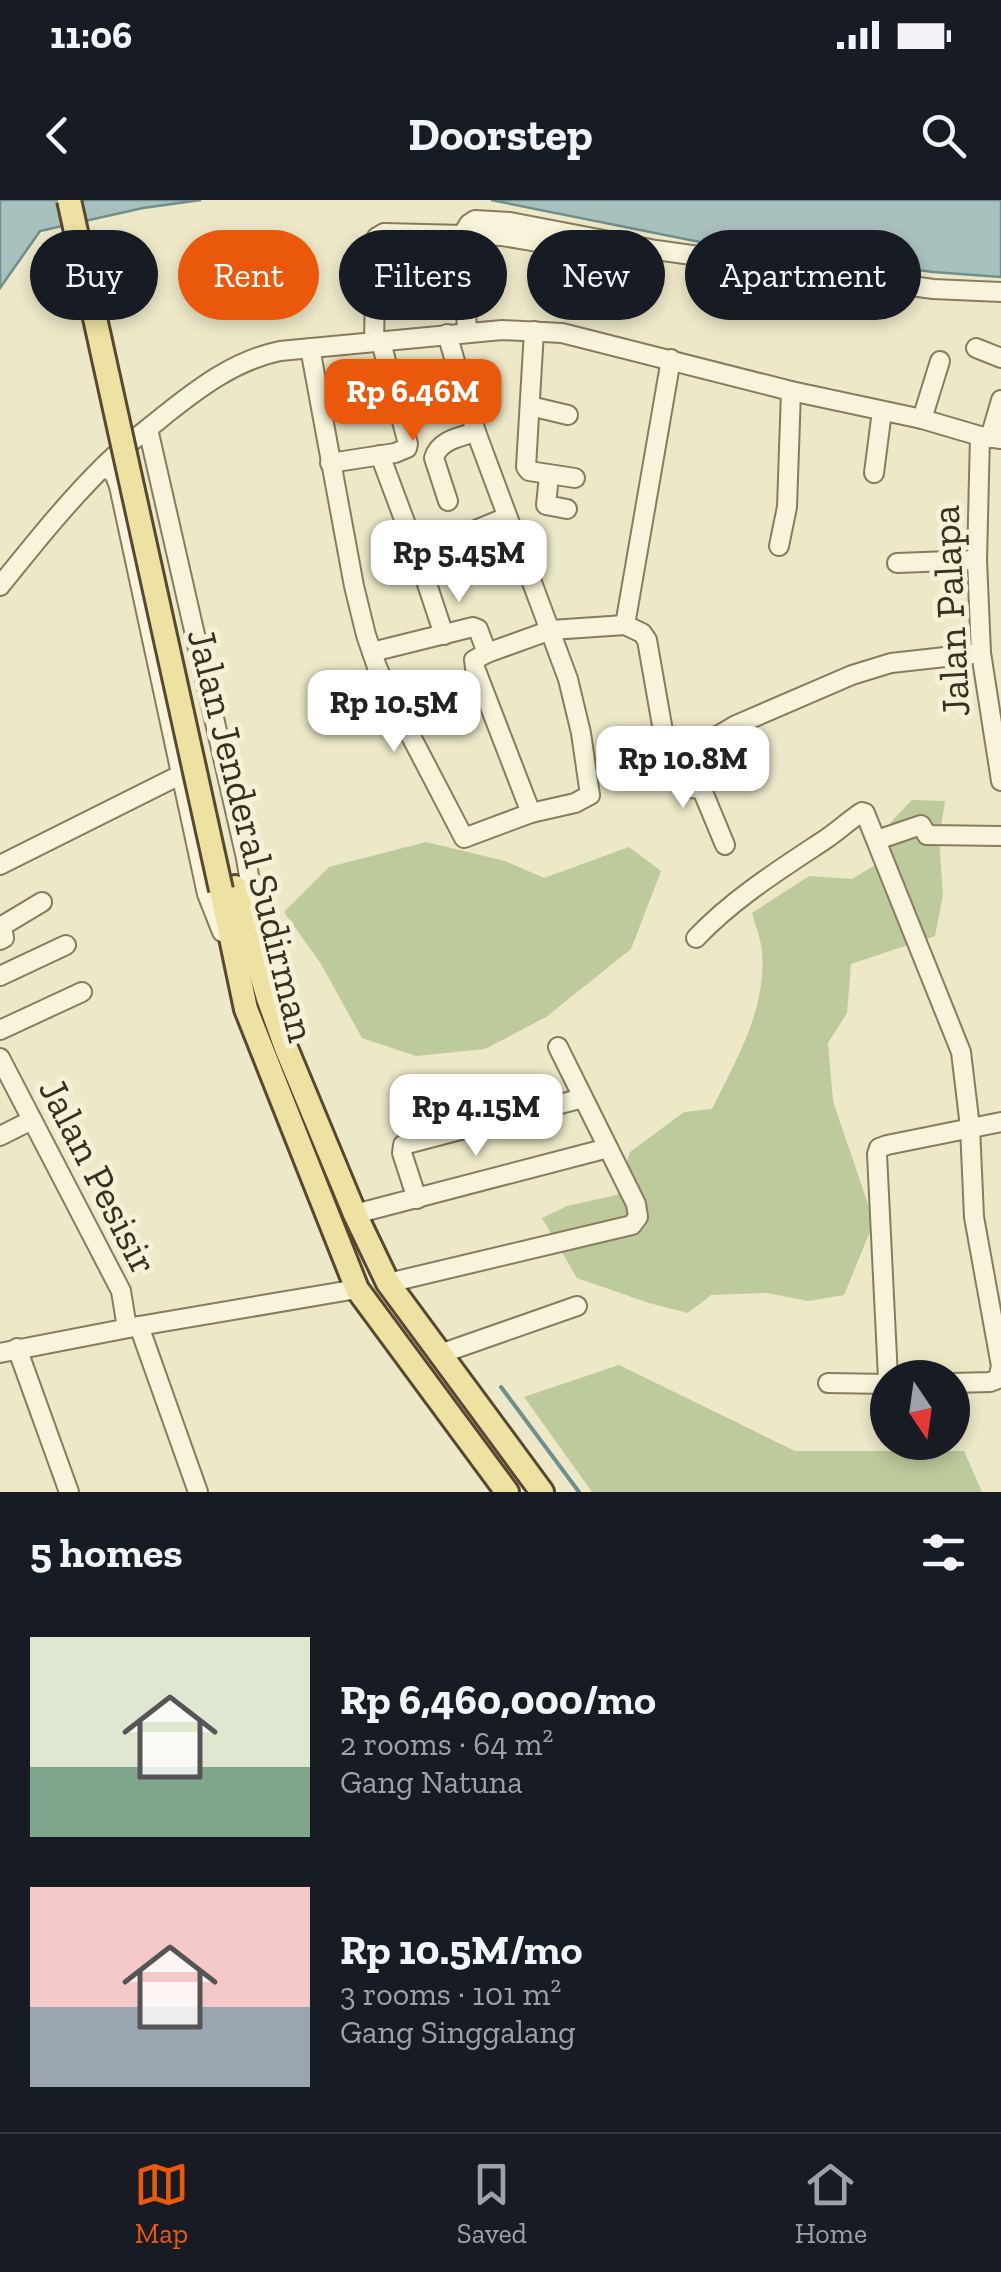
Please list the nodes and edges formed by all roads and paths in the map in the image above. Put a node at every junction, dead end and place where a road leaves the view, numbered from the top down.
1 (69, 200) edge
2 (84, 200) edge
3 (465, 230) edge
4 (1001, 292) edge
5 (377, 320) edge
6 (466, 320) edge
7 (534, 331) junction
8 (467, 333) junction
9 (447, 334) junction
10 (377, 342) junction
11 (310, 348) junction
12 (976, 348) dead end
13 (1001, 358) edge
14 (940, 361) dead end
15 (669, 368) junction
16 (791, 391) junction
17 (1001, 400) edge
18 (530, 406) junction
19 (882, 411) junction
20 (568, 415) dead end
21 (922, 419) junction
22 (148, 429) junction
23 (476, 432) junction
24 (990, 438) edge
25 (380, 455) junction
26 (330, 463) junction
27 (103, 467) junction
28 (874, 472) dead end
29 (550, 476) junction
30 (575, 478) dead end
31 (448, 501) dead end
32 (567, 509) dead end
33 (507, 517) junction
34 (779, 546) dead end
35 (418, 554) junction
36 (977, 560) junction
37 (897, 563) dead end
38 (0, 586) edge
39 (626, 625) junction
40 (550, 630) junction
41 (444, 635) junction
42 (372, 652) junction
43 (487, 653) junction
44 (981, 653) junction
45 (669, 765) junction
46 (1000, 771) edge
47 (182, 774) junction
48 (530, 812) junction
49 (1001, 836) edge
50 (877, 840) junction
51 (726, 845) dead end
52 (2, 860) edge
53 (228, 889) junction
54 (42, 902) dead end
55 (696, 938) dead end
56 (0, 940) edge
57 (241, 940) junction
58 (66, 945) dead end
59 (0, 976) edge
60 (82, 992) dead end
61 (0, 1030) edge
62 (558, 1047) dead end
63 (0, 1058) edge
64 (583, 1098) junction
65 (32, 1120) junction
66 (1001, 1122) edge
67 (970, 1127) junction
68 (0, 1136) edge
69 (608, 1148) junction
70 (417, 1199) junction
71 (354, 1214) junction
72 (388, 1283) junction
73 (357, 1290) junction
74 (577, 1306) dead end
75 (133, 1327) junction
76 (9, 1350) edge
77 (440, 1354) junction
78 (887, 1360) edge
79 (1000, 1379) edge
80 (870, 1382) edge
81 (970, 1383) edge
82 (828, 1384) dead end
83 (69, 1492) edge
84 (198, 1492) edge
85 (507, 1492) edge
86 (542, 1492) edge

1 - 53 main road, Jalan Jenderal Sudirman, bridge
2 - 53 main road, Jalan Jenderal Sudirman
3 - 4 street
5 - 10 street
6 - 8 street
7 - 8 street
7 - 15 street
7 - 18 street
8 - 9 street
9 - 10 street
9 - 23 street
10 - 11 street
10 - 25 street
11 - 22 street
11 - 26 street
12 - 13 street
14 - 21 street
15 - 16 street
15 - 39 street
16 - 19 street
16 - 34 street
17 - 24 street, Jalan Palapa
18 - 20 street
18 - 29 street
19 - 21 street
19 - 28 street
21 - 24 street
22 - 27 street
22 - 57 street
23 - 31 street
23 - 33 street
24 - 36 street, Jalan Palapa
25 - 26 street
25 - 35 street
26 - 42 street
27 - 38 street
27 - 47 street
29 - 30 street
29 - 32 street
33 - 35 street
33 - 40 street
35 - 41 street
36 - 37 street
36 - 44 street, Jalan Palapa
39 - 40 street
39 - 45 street
40 - 43 street
40 - 48 street
41 - 42 street
41 - 43 street
42 - 48 street
43 - 48 street
44 - 45 street
44 - 46 street, Jalan Palapa
45 - 51 street
47 - 52 street
47 - 57 street
49 - 50 street
50 - 55 street
50 - 67 street
53 - 57 main road, Jalan Jenderal Sudirman
54 - 56 street
57 - 71 main road, Jalan Jenderal Sudirman
57 - 73 main road, Jalan Jenderal Sudirman
58 - 59 street
60 - 61 street
62 - 64 street
63 - 65 street, Jalan Pesisir
64 - 69 street
64 - 70 street
65 - 68 street
65 - 75 street, Jalan Pesisir
66 - 67 street
67 - 78 street
67 - 79 street
69 - 70 street
69 - 72 street
70 - 71 street
71 - 72 main road, Jalan Jenderal Sudirman
72 - 77 main road, Jalan Jenderal Sudirman
73 - 75 street
73 - 85 main road, Jalan Jenderal Sudirman
74 - 77 street
75 - 76 street
75 - 84 street, Jalan Pesisir
76 - 83 street
77 - 86 main road, Jalan Jenderal Sudirman
79 - 81 street
80 - 82 street

